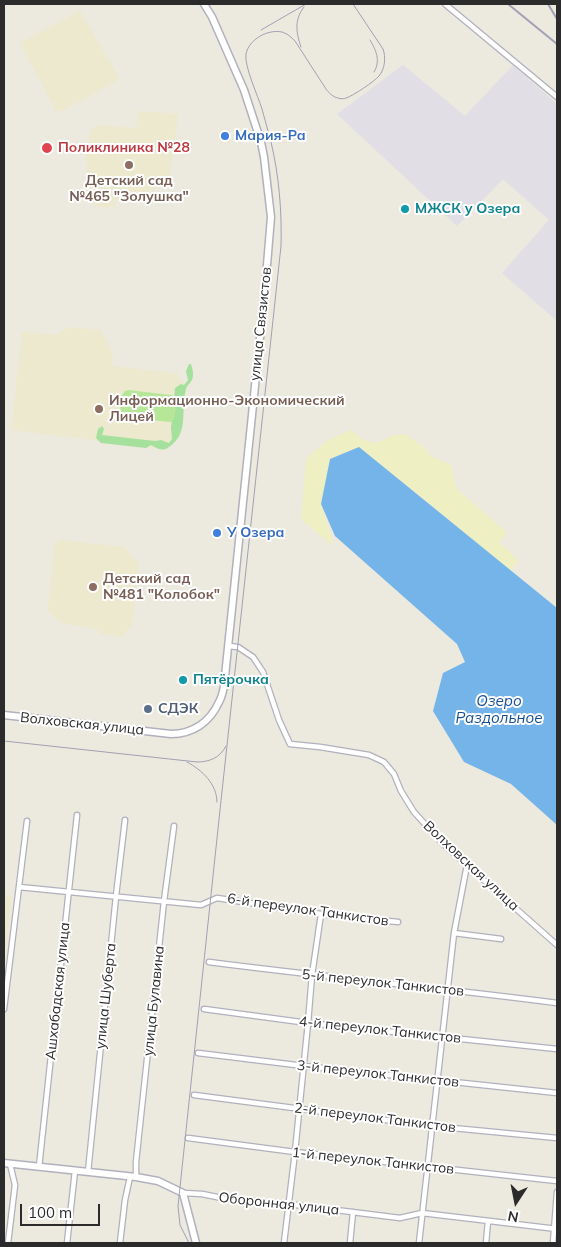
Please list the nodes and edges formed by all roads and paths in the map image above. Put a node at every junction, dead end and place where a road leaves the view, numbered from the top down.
1 (204, 4) edge
2 (445, 4) edge
3 (557, 97) edge
4 (228, 646) junction
5 (224, 686) joint
6 (4, 716) edge
7 (77, 815) dead end
8 (125, 820) dead end
9 (27, 821) dead end
10 (174, 826) dead end
11 (467, 865) junction
12 (19, 887) junction
13 (69, 891) junction
14 (116, 896) junction
15 (164, 901) junction
16 (321, 914) junction
17 (398, 922) dead end
18 (454, 933) junction
19 (501, 939) dead end
20 (557, 945) edge
21 (209, 962) dead end
22 (312, 975) junction
23 (448, 989) junction
24 (557, 1003) edge
25 (4, 1009) edge
26 (204, 1009) dead end
27 (308, 1023) junction
28 (442, 1036) junction
29 (557, 1049) edge
30 (198, 1053) dead end
31 (304, 1066) junction
32 (437, 1080) junction
33 (557, 1093) edge
34 (194, 1095) dead end
35 (299, 1108) junction
36 (432, 1126) junction
37 (188, 1138) dead end
38 (557, 1138) edge
39 (295, 1152) junction
40 (7, 1163) edge
41 (39, 1167) junction
42 (428, 1167) junction
43 (75, 1171) junction
44 (88, 1172) junction
45 (133, 1177) junction
46 (557, 1181) edge
47 (557, 1192) edge
48 (183, 1193) junction
49 (288, 1204) junction
50 (354, 1212) junction
51 (422, 1213) junction
52 (488, 1221) junction
53 (556, 1229) edge
54 (8, 1243) edge
55 (67, 1243) edge
56 (120, 1243) edge
57 (196, 1243) edge
58 (284, 1243) edge
59 (350, 1243) edge
60 (419, 1243) edge
61 (486, 1243) edge
62 (553, 1243) edge

1 - 4 main road, улица Связистов
2 - 3 street
4 - 5 main road, улица Связистов
4 - 11 street, Волховская улица
5 - 6 main road, Волховская улица
7 - 13 street, Ашхабадская улица
8 - 14 street, улица Шуберта
9 - 12 street
10 - 15 street, улица Булавина
11 - 18 street
11 - 20 street, Волховская улица
12 - 13 street
12 - 25 street
13 - 14 street
13 - 41 street, Ашхабадская улица
14 - 15 street
14 - 44 street, улица Шуберта
15 - 16 street, 6-й переулок Танкистов
15 - 45 street, улица Булавина
16 - 17 street, 6-й переулок Танкистов
16 - 22 street
18 - 19 street
18 - 23 street
21 - 22 street, 5-й переулок Танкистов
22 - 23 street, 5-й переулок Танкистов
22 - 27 street
23 - 24 street, 5-й переулок Танкистов
23 - 28 street
26 - 27 street, 4-й переулок Танкистов
27 - 28 street, 4-й переулок Танкистов
27 - 31 street
28 - 29 street, 4-й переулок Танкистов
28 - 32 street
30 - 31 street, 3-й переулок Танкистов
31 - 32 street, 3-й переулок Танкистов
31 - 35 street
32 - 33 street, 3-й переулок Танкистов
32 - 36 street
34 - 35 street, 2-й переулок Танкистов
35 - 36 street, 2-й переулок Танкистов
35 - 39 street
36 - 38 street, 2-й переулок Танкистов
36 - 42 street
37 - 39 street, 1-й переулок Танкистов
39 - 42 street, 1-й переулок Танкистов
39 - 49 street
40 - 41 main road, Оборонная улица
40 - 54 street
41 - 43 main road, Оборонная улица
42 - 46 street, 1-й переулок Танкистов
42 - 51 street
43 - 44 main road, Оборонная улица
43 - 55 street
44 - 45 main road, Оборонная улица
45 - 48 main road, Оборонная улица
45 - 56 street, улица Булавина
47 - 53 street
48 - 49 street, Оборонная улица
48 - 57 main road
49 - 50 street, Оборонная улица
49 - 58 street
50 - 51 street, Оборонная улица
50 - 59 street
51 - 52 street, Оборонная улица
51 - 60 street
52 - 53 street, Оборонная улица
52 - 61 street
53 - 62 street

